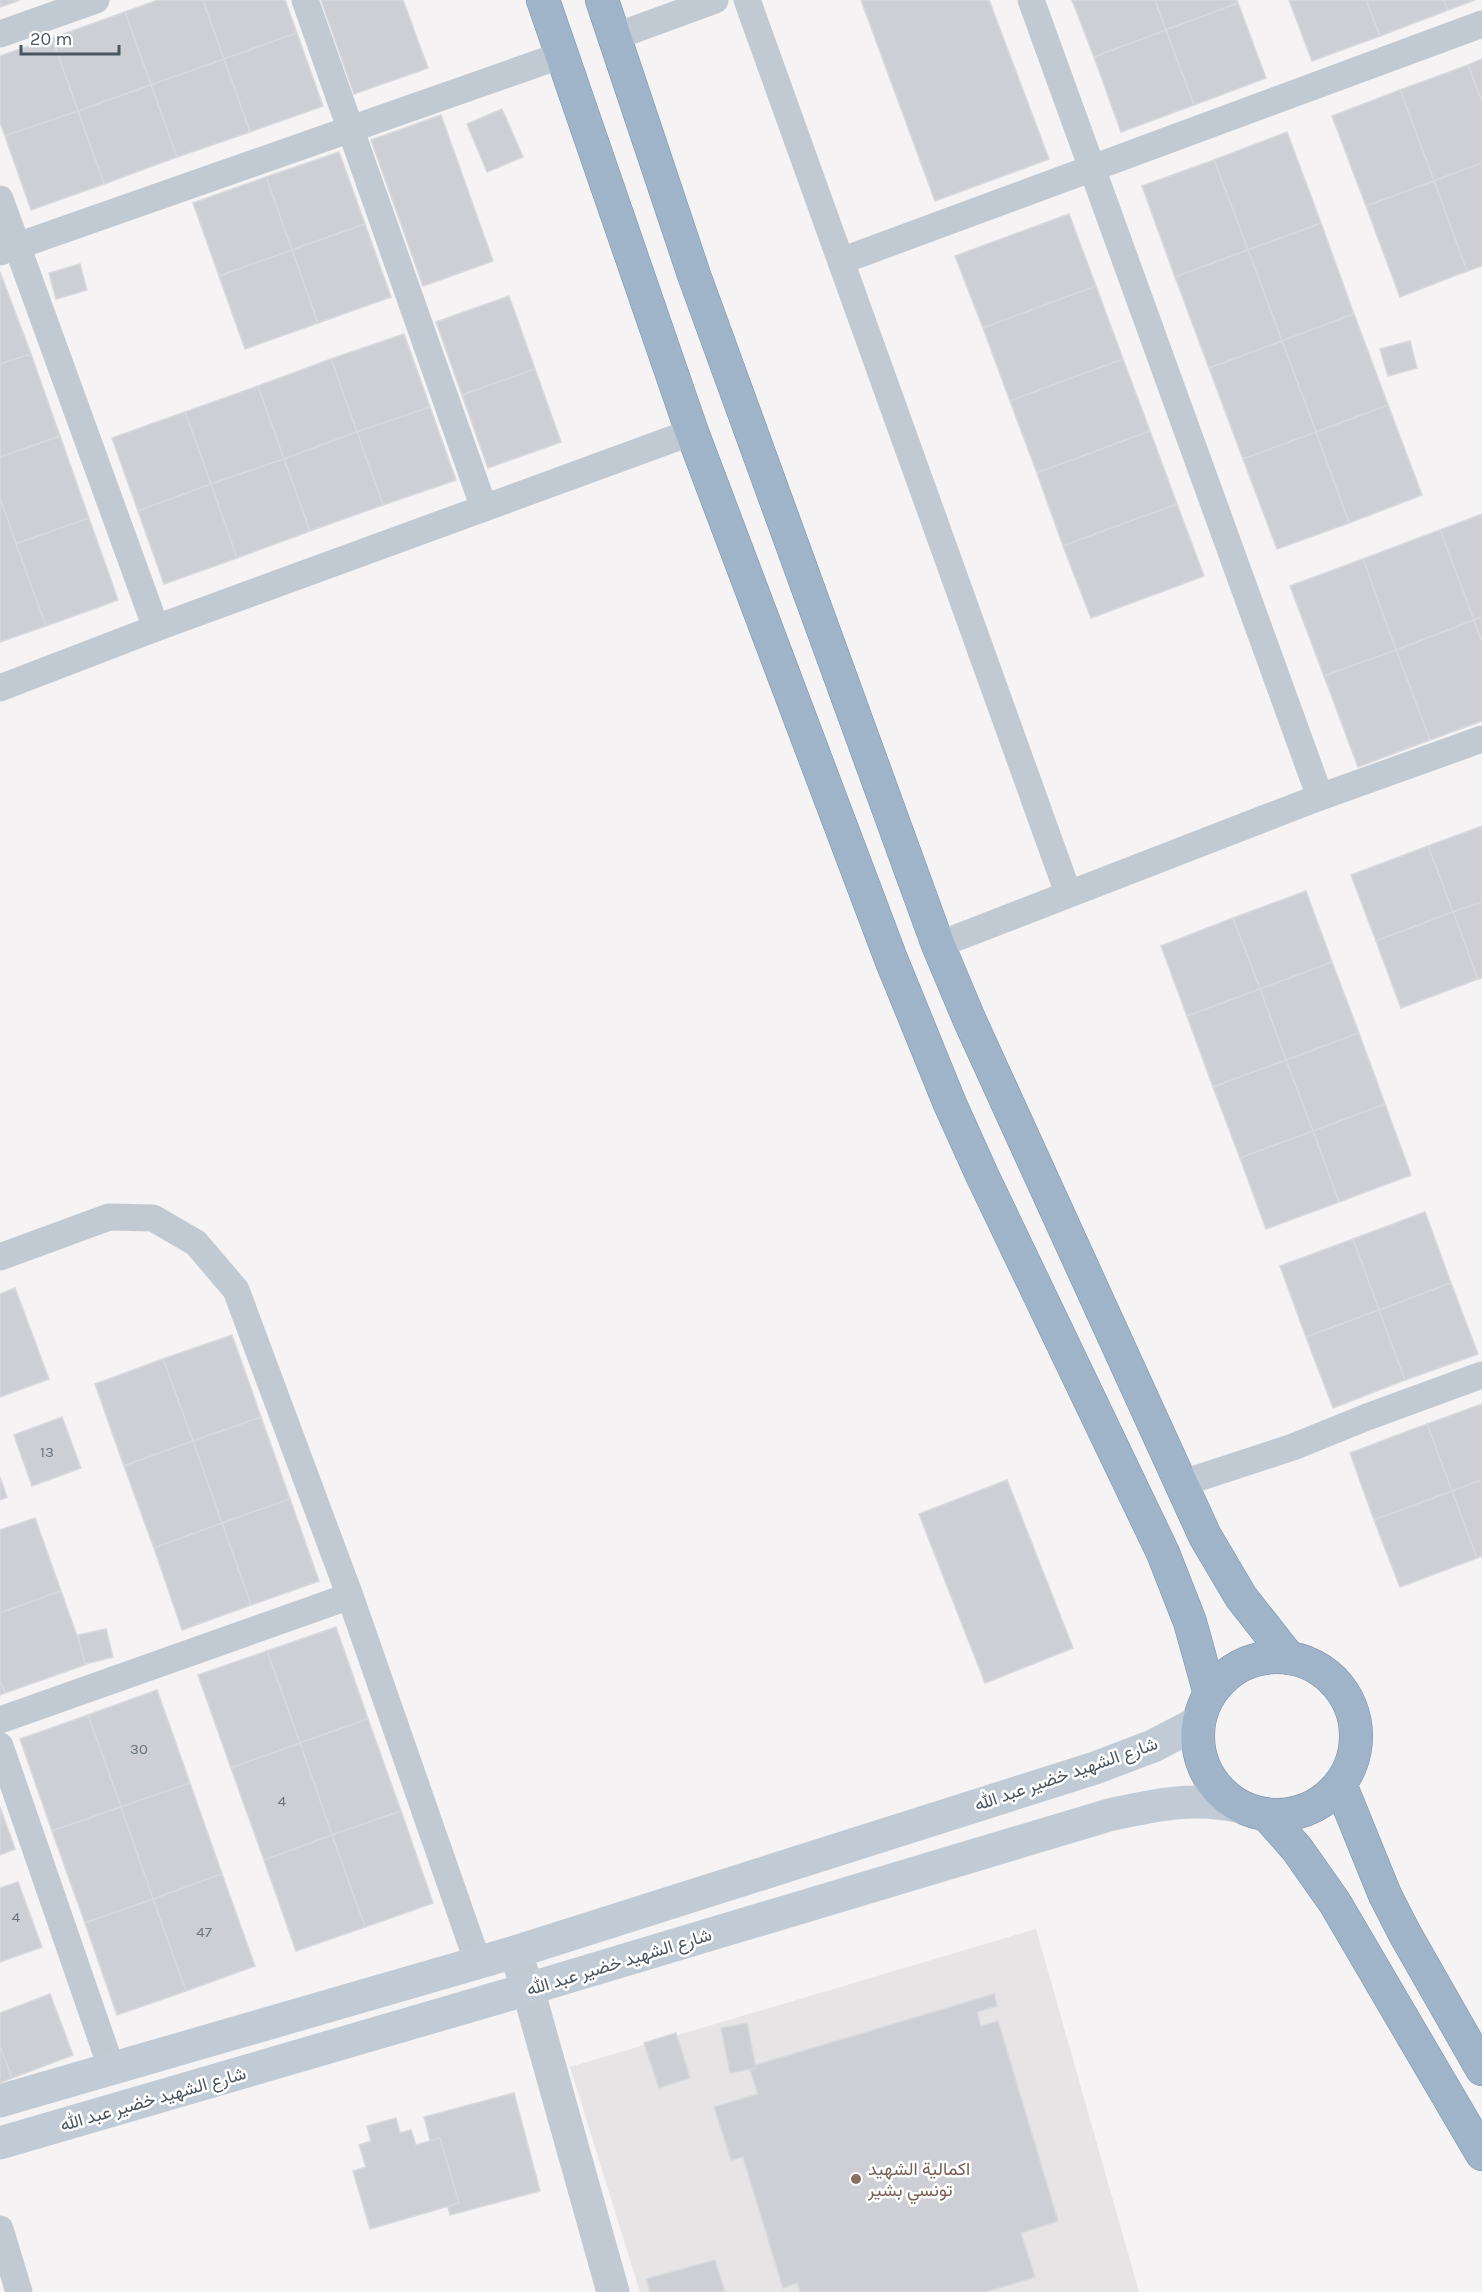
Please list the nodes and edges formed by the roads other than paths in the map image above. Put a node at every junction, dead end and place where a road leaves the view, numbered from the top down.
1 (96, 0) edge
2 (305, 0) edge
3 (543, 0) edge
4 (602, 0) edge
5 (715, 0) edge
6 (747, 0) edge
7 (1031, 0) edge
8 (1482, 24) edge
9 (0, 34) edge
10 (614, 37) junction
11 (562, 55) junction
12 (350, 129) junction
13 (1091, 168) junction
14 (0, 199) edge
15 (9, 249) edge
16 (841, 261) junction
17 (692, 432) junction
18 (484, 508) junction
19 (156, 628) junction
20 (0, 688) edge
21 (1482, 739) edge
22 (1320, 797) junction
23 (1068, 893) junction
24 (938, 945) junction
25 (0, 1257) edge
26 (1482, 1375) edge
27 (1180, 1484) junction
28 (350, 1596) junction
29 (1289, 1658) junction
30 (1205, 1708) junction
31 (0, 1720) edge
32 (0, 1746) edge
33 (1340, 1785) junction
34 (1254, 1811) junction
35 (515, 1952) junction
36 (478, 1963) junction
37 (528, 1989) junction
38 (111, 2067) junction
39 (1482, 2069) edge
40 (0, 2101) edge
41 (0, 2143) edge
42 (1482, 2154) edge
43 (0, 2229) edge
44 (19, 2292) edge
45 (613, 2292) edge

1 - 9 street
2 - 12 street
3 - 11 highway
4 - 10 highway
5 - 10 street
6 - 16 street
7 - 13 street
8 - 13 street
10 - 24 highway
11 - 12 street
11 - 17 highway
12 - 15 street
12 - 18 street
13 - 16 street
13 - 22 street
14 - 15 street
15 - 19 street
16 - 23 street
17 - 18 street
17 - 30 highway
18 - 19 street
19 - 20 street
21 - 22 street
22 - 23 street
23 - 24 street
24 - 27 highway
25 - 28 street
26 - 27 street
27 - 29 highway
28 - 31 street
28 - 36 street
29 - 30 highway
29 - 33 highway
30 - 34 highway
30 - 35 main road, شارع الشهيد خضير عبد الله
32 - 38 street
33 - 34 highway
33 - 39 highway
34 - 37 main road, شارع الشهيد خضير عبد الله
34 - 42 highway
35 - 36 main road, شارع الشهيد خضير عبد الله
35 - 37 street
36 - 38 main road, شارع الشهيد خضير عبد الله
37 - 41 main road, شارع الشهيد خضير عبد الله
37 - 45 street
38 - 40 main road, شارع الشهيد خضير عبد الله
43 - 44 street

